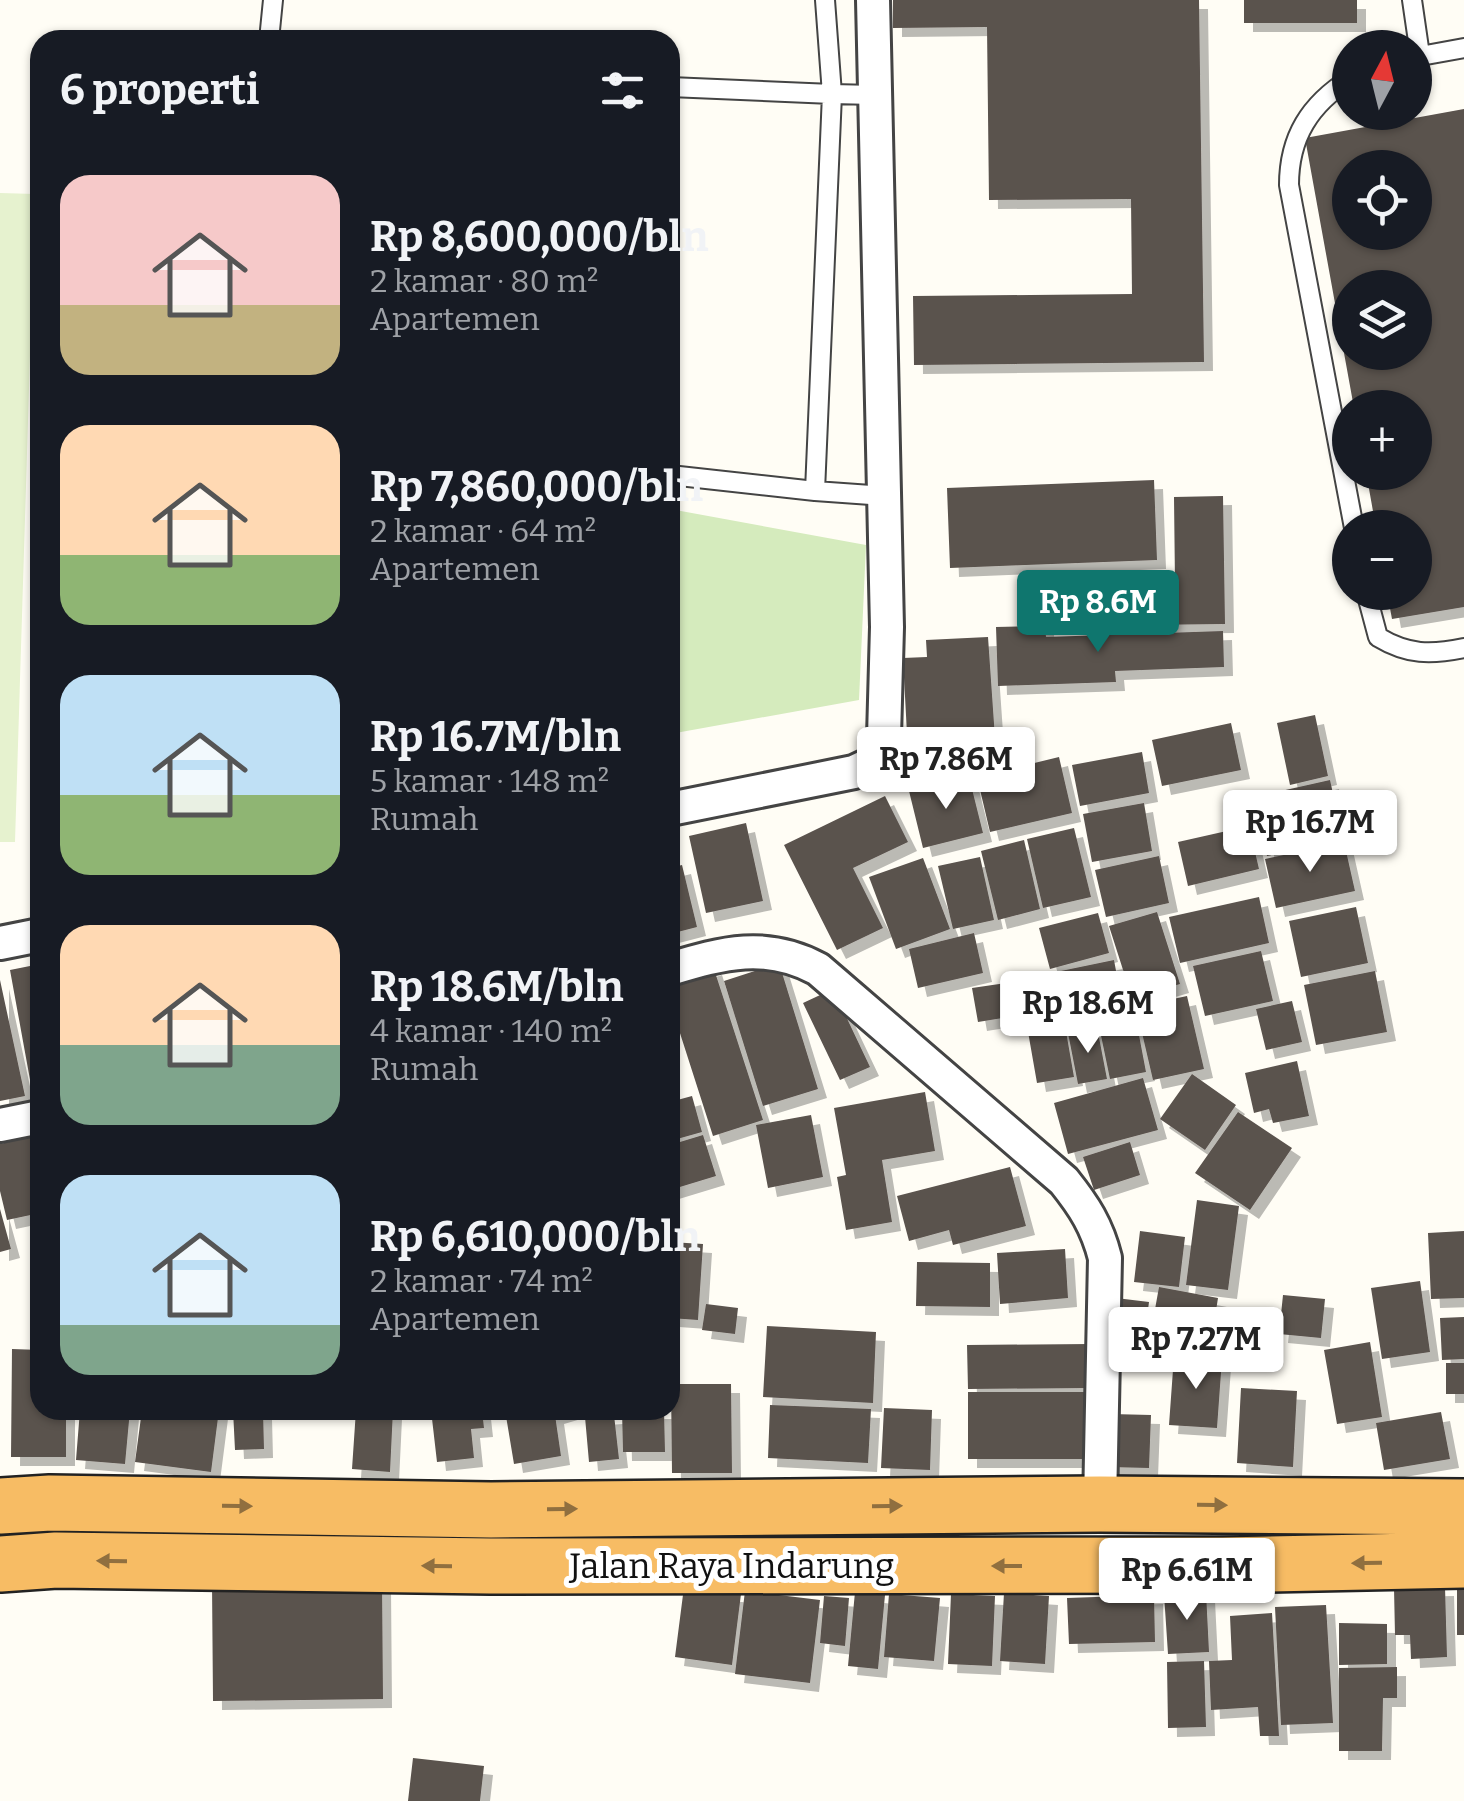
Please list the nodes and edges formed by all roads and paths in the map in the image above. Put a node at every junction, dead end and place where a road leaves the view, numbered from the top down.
1 (273, 0) edge
2 (825, 0) edge
3 (873, 0) edge
4 (1412, 0) edge
5 (270, 30) edge
6 (1415, 30) edge
7 (1464, 48) edge
8 (1432, 54) edge
9 (680, 87) edge
10 (832, 94) junction
11 (875, 94) junction
12 (1332, 94) edge
13 (680, 476) edge
14 (815, 491) junction
15 (884, 496) junction
16 (1351, 510) edge
17 (1371, 610) edge
18 (1464, 648) edge
19 (680, 807) edge
20 (30, 936) edge
21 (0, 942) edge
22 (680, 967) edge
23 (30, 1119) edge
24 (0, 1125) edge
25 (1100, 1504) junction
26 (0, 1506) edge
27 (1464, 1507) edge
28 (490, 1510) junction
29 (1464, 1560) edge
30 (0, 1564) edge
31 (490, 1566) junction

1 - 5 lane
2 - 10 lane
3 - 11 street
4 - 6 lane
7 - 8 lane
9 - 10 lane
10 - 11 lane
10 - 14 lane
11 - 15 street
12 - 16 lane
13 - 14 lane
14 - 15 lane
15 - 19 street
17 - 18 lane
20 - 21 street
22 - 25 street
23 - 24 street
25 -> 27 highway, Jalan Raya Indarung
28 -> 25 highway, Jalan Raya Indarung
26 -> 28 highway, Jalan Raya Indarung
28 - 31 highway
29 -> 31 highway, Jalan Raya Indarung
31 -> 30 highway, Jalan Raya Indarung

